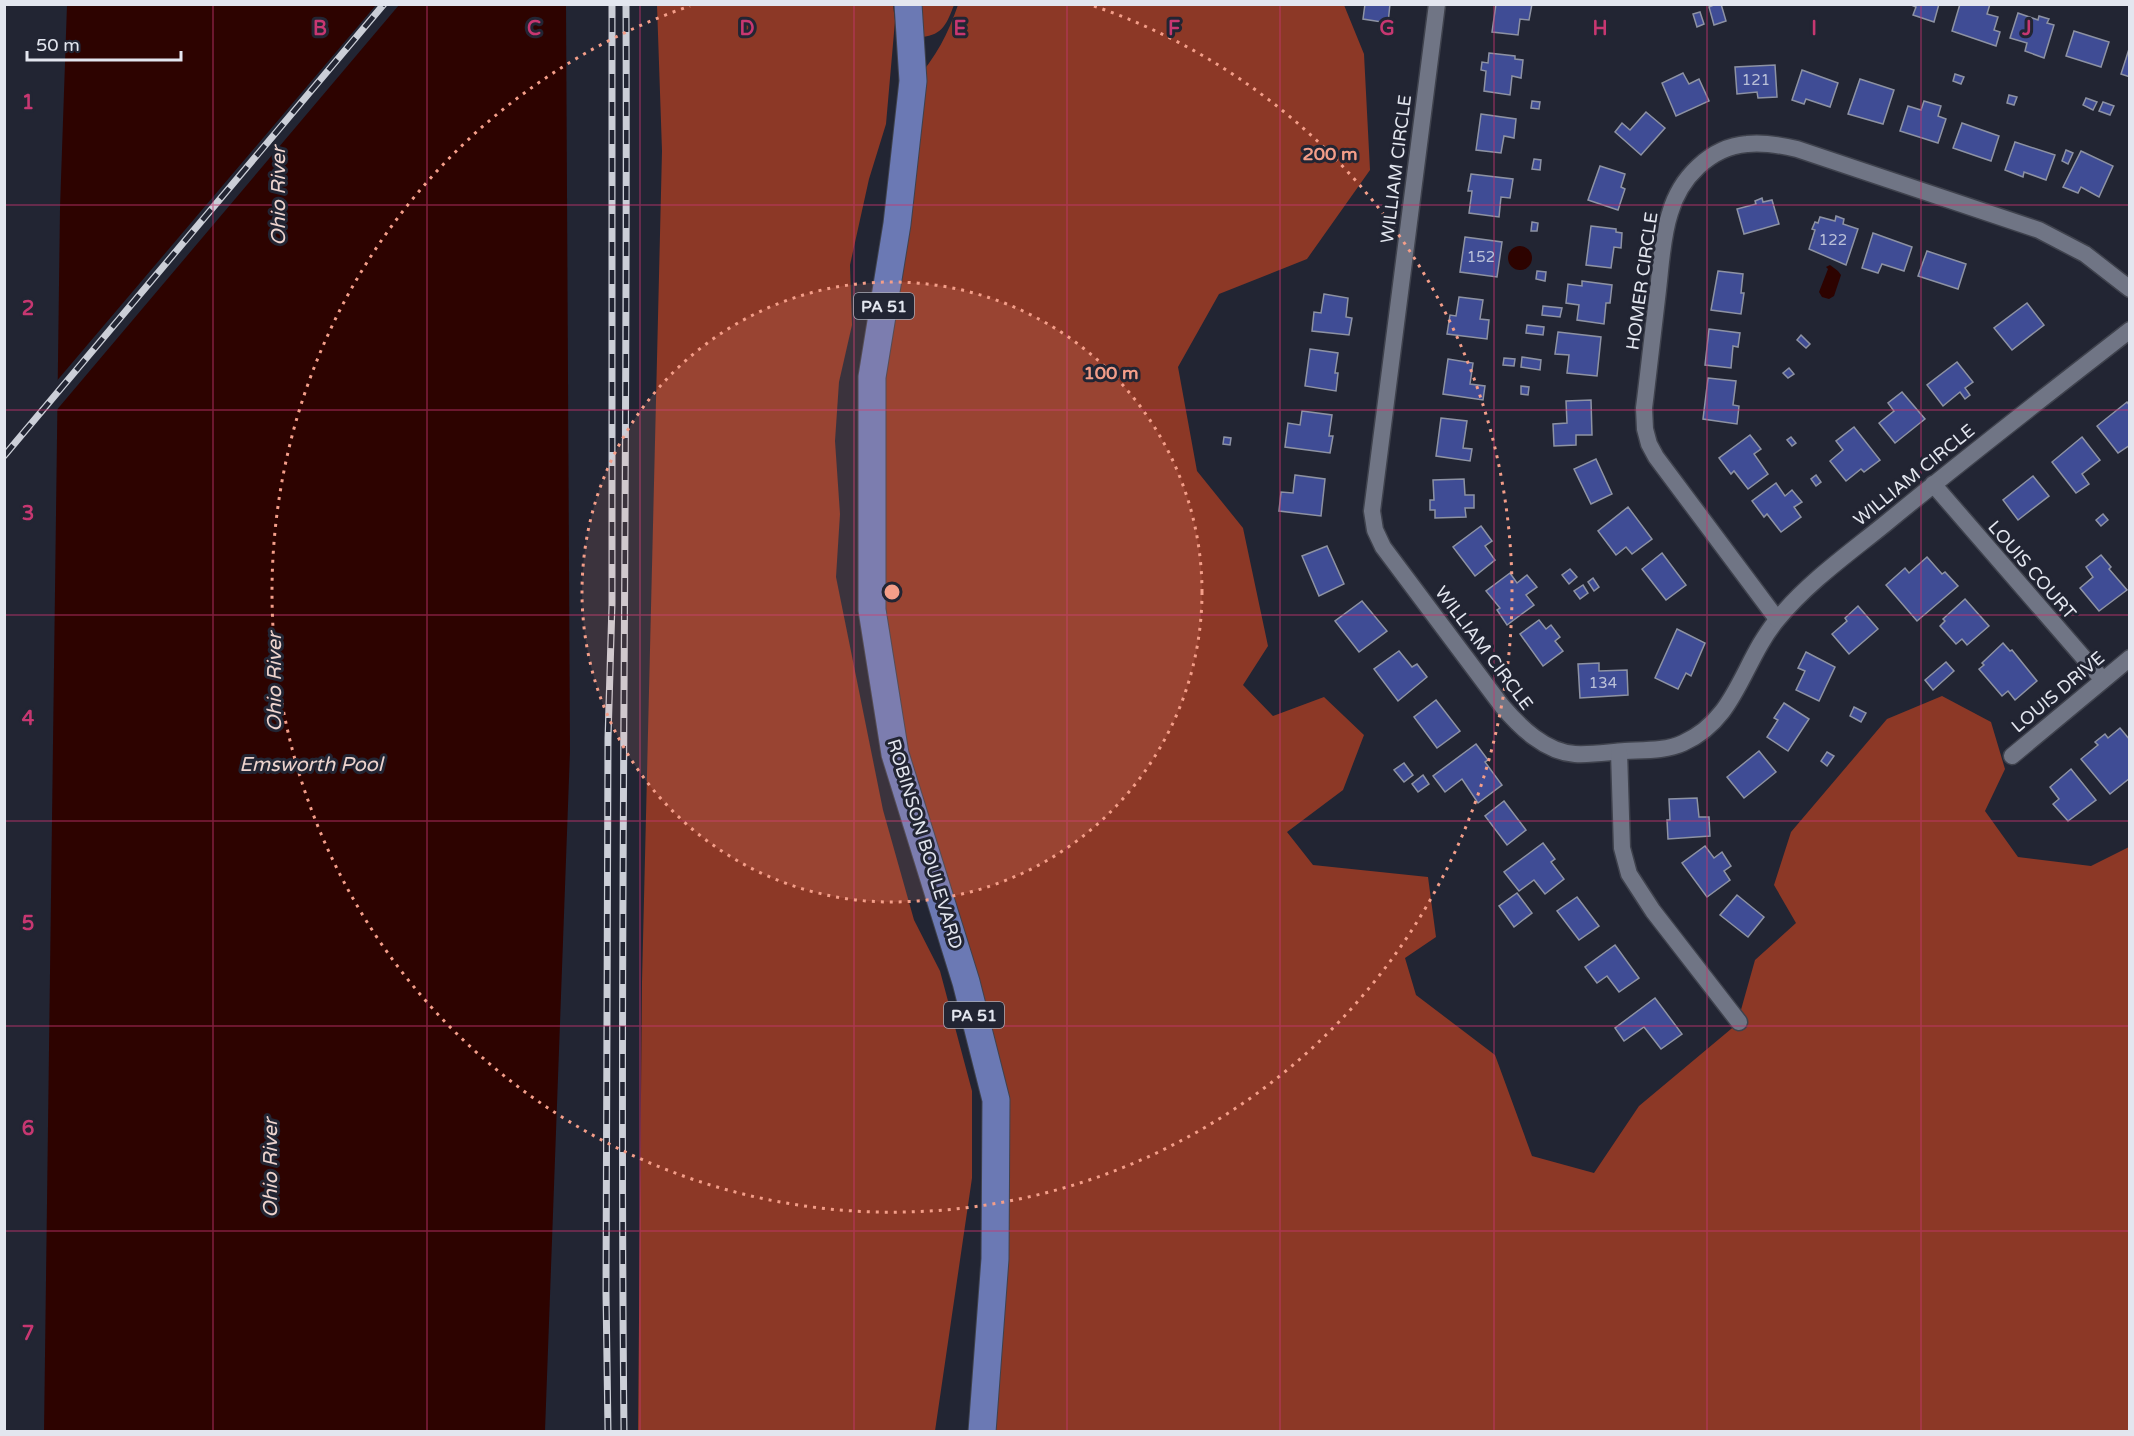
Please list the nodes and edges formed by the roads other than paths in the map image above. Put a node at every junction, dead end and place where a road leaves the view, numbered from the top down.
1 (908, 4) edge
2 (1437, 4) edge
3 (2130, 289) edge
4 (2130, 330) edge
5 (1933, 484) junction
6 (1777, 619) junction
7 (2130, 658) edge
8 (2103, 680) junction
9 (1619, 752) junction
10 (2012, 756) dead end
11 (1739, 1022) dead end
12 (982, 1431) edge

1 - 12 main road, ROBINSON BOULEVARD / PA 51
2 - 9 street, WILLIAM CIRCLE
3 - 6 street, HOMER CIRCLE
4 - 5 street, WILLIAM CIRCLE
5 - 6 street, WILLIAM CIRCLE
5 - 8 street, LOUIS COURT
6 - 9 street, WILLIAM CIRCLE
7 - 8 street, LOUIS DRIVE
8 - 10 street, LOUIS DRIVE
9 - 11 street

